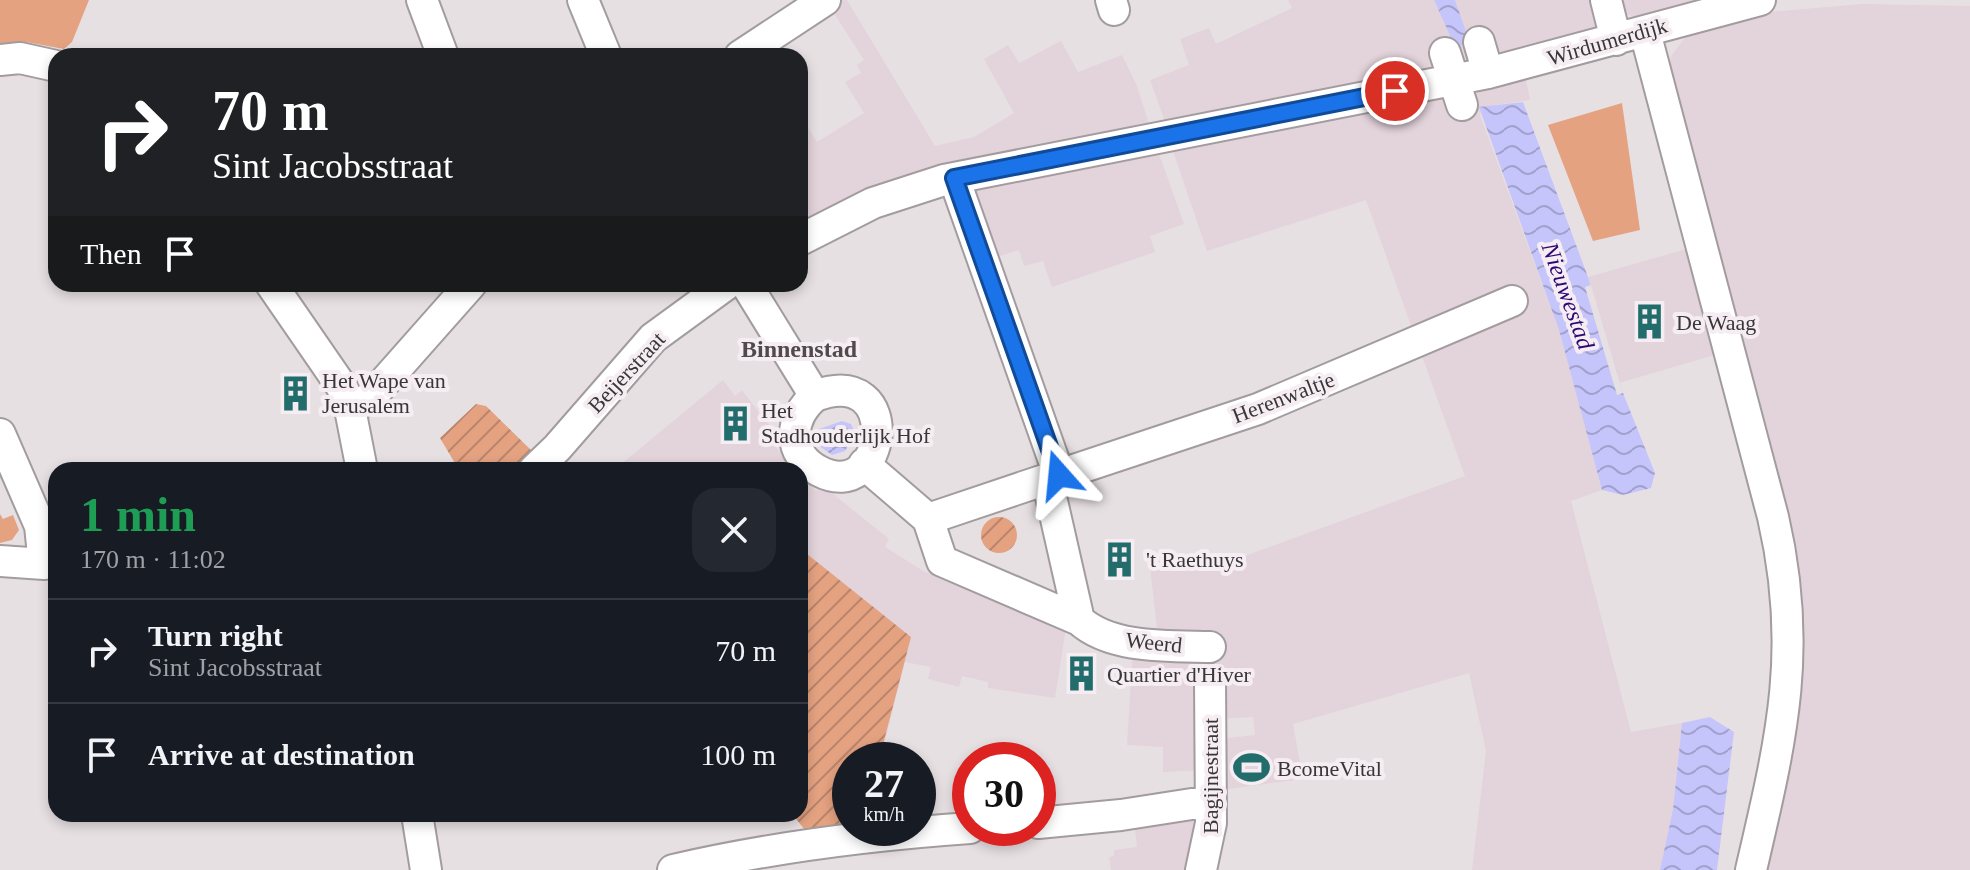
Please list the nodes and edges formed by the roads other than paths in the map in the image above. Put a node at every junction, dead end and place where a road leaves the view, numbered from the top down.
1 (422, 0) edge
2 (583, 0) edge
3 (825, 0) edge
4 (1606, 0) edge
5 (1760, 0) edge
6 (1630, 36) junction
7 (1479, 42) dead end
8 (440, 48) edge
9 (603, 48) edge
10 (752, 48) edge
11 (0, 60) edge
12 (48, 64) edge
13 (1488, 73) junction
14 (954, 178) junction
15 (808, 236) edge
16 (277, 292) edge
17 (464, 292) edge
18 (716, 292) edge
19 (751, 292) edge
20 (1512, 301) dead end
21 (815, 396) junction
22 (350, 409) junction
23 (0, 434) edge
24 (360, 462) edge
25 (542, 462) edge
26 (806, 462) edge
27 (864, 464) junction
28 (808, 465) edge
29 (1053, 477) junction
30 (921, 514) junction
31 (0, 561) edge
32 (1089, 627) junction
33 (1210, 647) dead end
34 (1210, 680) dead end
35 (1211, 801) junction
36 (1056, 821) edge
37 (418, 822) edge
38 (952, 830) edge
39 (426, 870) edge
40 (673, 870) edge
41 (1201, 870) edge
42 (1751, 870) edge

1 - 8 street
2 - 9 street
3 - 10 street
4 - 6 street
5 - 6 street, Wirdumerdijk
6 - 13 street, Wirdumerdijk
6 - 42 street
7 - 13 street
11 - 12 street
13 - 14 street, Wirdumerdijk
14 - 15 street, Wirdumerdijk
14 - 29 street
16 - 22 street
17 - 22 street
18 - 25 street, Beijerstraat
19 - 21 street
20 - 29 street, Herenwaltje
21 - 26 street
21 - 27 street
22 - 24 street
23 - 31 street
27 - 28 street
27 - 30 street
29 - 30 street, Herenwaltje
29 - 32 street
30 - 32 street, Weerd
32 - 33 street, Weerd
34 - 35 street, Bagijnestraat
35 - 36 street
35 - 41 street, Bagijnestraat
37 - 39 street
38 - 40 street

